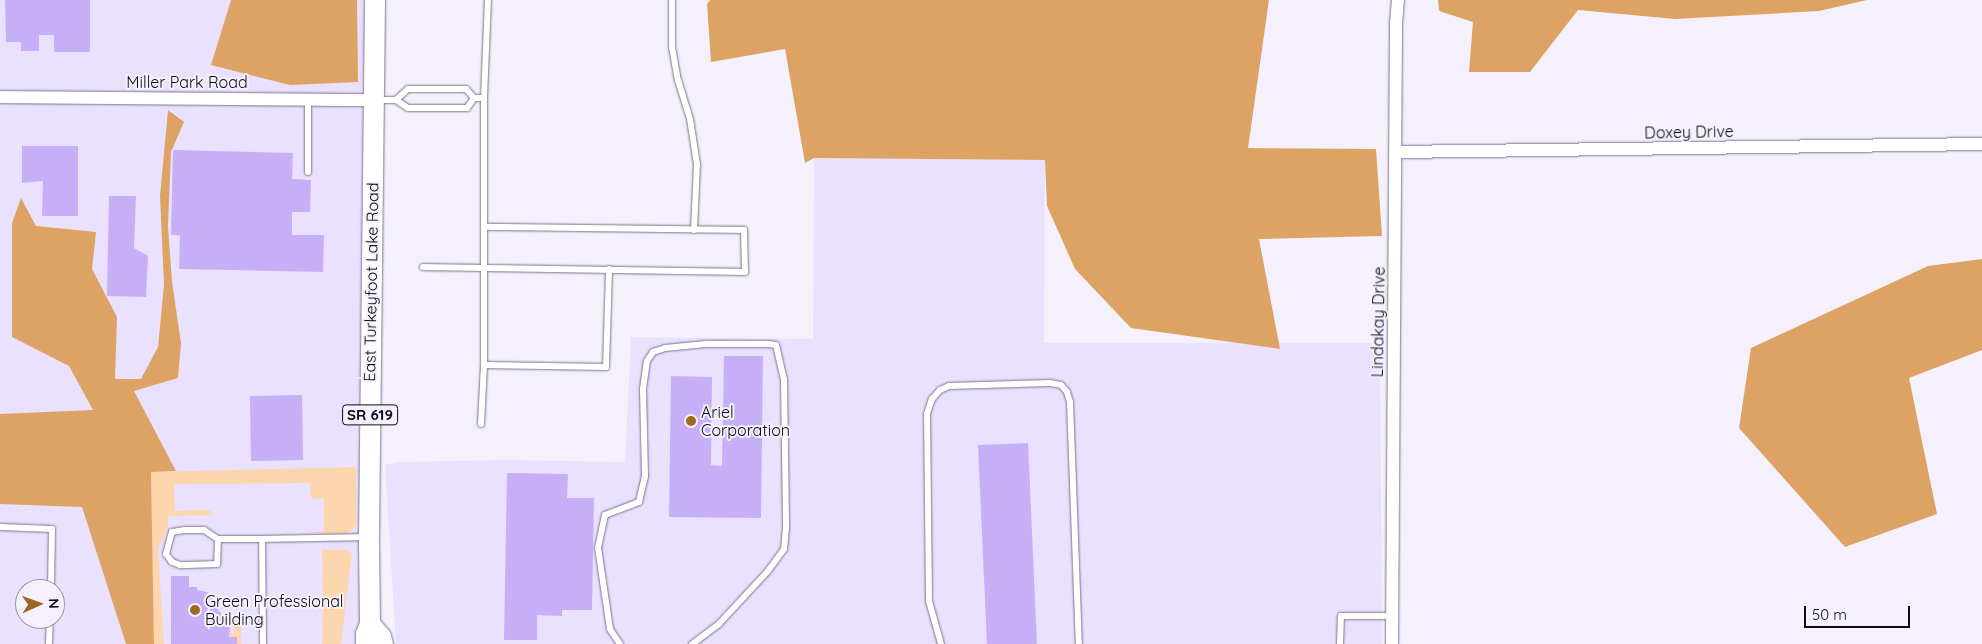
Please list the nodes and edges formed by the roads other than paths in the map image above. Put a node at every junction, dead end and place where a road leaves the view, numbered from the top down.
1 (375, 0) edge
2 (488, 0) edge
3 (672, 0) edge
4 (1398, 0) edge
5 (0, 98) edge
6 (308, 98) junction
7 (474, 98) junction
8 (484, 98) junction
9 (373, 100) junction
10 (396, 100) junction
11 (1982, 144) edge
12 (1396, 152) junction
13 (308, 172) dead end
14 (484, 227) junction
15 (694, 230) junction
16 (423, 267) dead end
17 (484, 268) junction
18 (609, 270) junction
19 (484, 365) junction
20 (481, 424) dead end
21 (0, 526) edge
22 (369, 537) junction
23 (218, 539) junction
24 (262, 539) junction
25 (50, 579) edge
26 (1392, 616) junction
27 (370, 624) junction
28 (50, 629) edge
29 (49, 644) edge
30 (263, 644) edge
31 (366, 644) edge
32 (383, 644) edge
33 (620, 644) edge
34 (692, 644) edge
35 (941, 644) edge
36 (1079, 644) edge
37 (1340, 644) edge
38 (1392, 644) edge

1 - 9 main road, East Turkeyfoot Lake Road / SR 619
2 - 8 lane
3 - 15 lane
4 - 12 street, Lindakay Drive
5 - 6 street, Miller Park Road
6 - 9 street, Miller Park Road
6 - 13 lane
7 - 8 lane
7 - 10 lane
7 - 10 lane
8 - 14 lane
9 - 10 lane
9 - 22 main road, East Turkeyfoot Lake Road / SR 619
11 - 12 street, Doxey Drive
12 - 26 street, Lindakay Drive
14 - 15 lane
14 - 17 lane
15 - 18 lane
16 - 17 lane
17 - 18 lane
17 - 19 lane
18 - 19 lane
19 - 20 lane
21 - 25 lane
22 - 24 lane
22 - 27 main road, East Turkeyfoot Lake Road / SR 619
23 - 23 lane
23 - 24 lane
24 - 30 lane
26 - 37 lane
26 - 38 street, Lindakay Drive
27 - 31 main road, East Turkeyfoot Lake Road / SR 619
27 - 32 main road
28 - 29 lane
33 - 34 lane
35 - 36 lane

